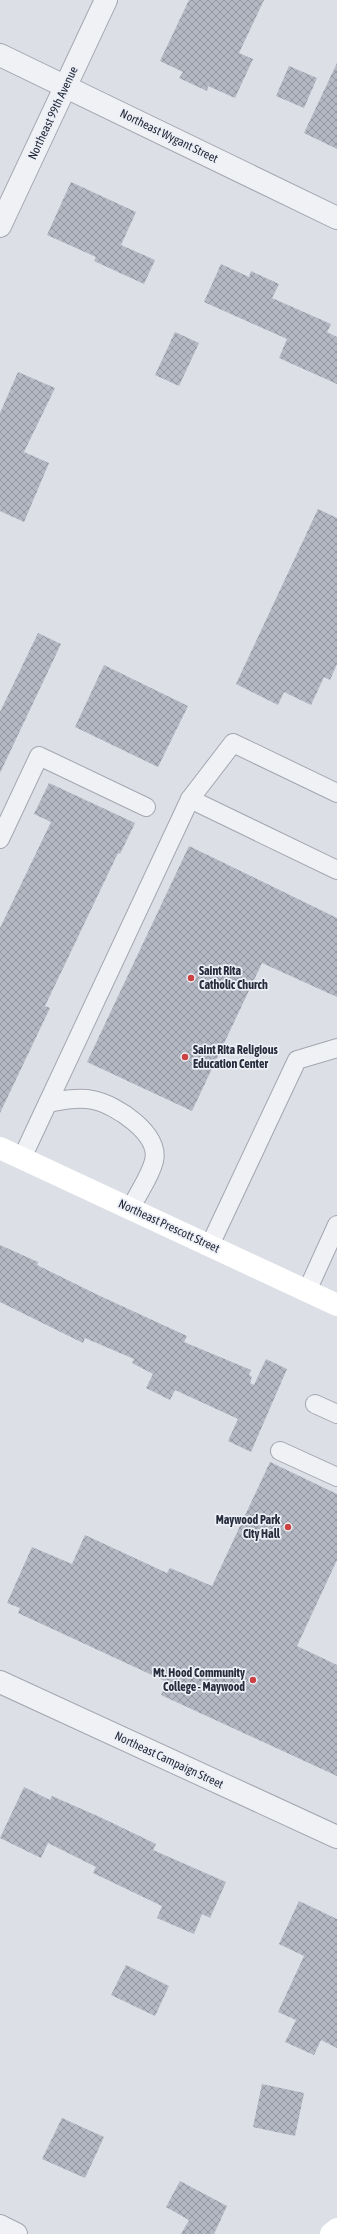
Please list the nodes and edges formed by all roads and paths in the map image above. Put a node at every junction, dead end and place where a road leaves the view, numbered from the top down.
1 (106, 0) edge
2 (0, 55) edge
3 (66, 86) junction
4 (337, 218) edge
5 (0, 226) edge
6 (337, 793) edge
7 (190, 799) junction
8 (146, 807) dead end
9 (0, 838) edge
10 (337, 870) edge
11 (337, 1048) edge
12 (48, 1103) junction
13 (0, 1148) edge
14 (22, 1158) junction
15 (131, 1208) junction
16 (337, 1225) edge
17 (210, 1245) junction
18 (307, 1291) junction
19 (337, 1305) edge
20 (315, 1404) dead end
21 (337, 1414) edge
22 (280, 1451) dead end
23 (337, 1477) edge
24 (0, 1682) edge
25 (337, 1838) edge
26 (0, 2226) edge
27 (337, 2229) edge
28 (16, 2234) edge
29 (331, 2234) edge

1 - 3 street, Northeast 99th Avenue
2 - 3 street, Northeast Wygant Street
3 - 4 street, Northeast Wygant Street
3 - 5 street, Northeast 99th Avenue
6 - 7 lane
7 - 10 lane
7 - 12 lane
8 - 9 lane
11 - 17 lane
12 - 14 lane
12 - 15 lane
13 - 14 street, Northeast Prescott Street
14 - 15 street, Northeast Prescott Street
15 - 17 street, Northeast Prescott Street
16 - 18 lane
17 - 18 street, Northeast Prescott Street
18 - 19 street, Northeast Prescott Street
20 - 21 lane
22 - 23 lane
24 - 25 street, Northeast Campaign Street
26 - 28 street
27 - 29 street

